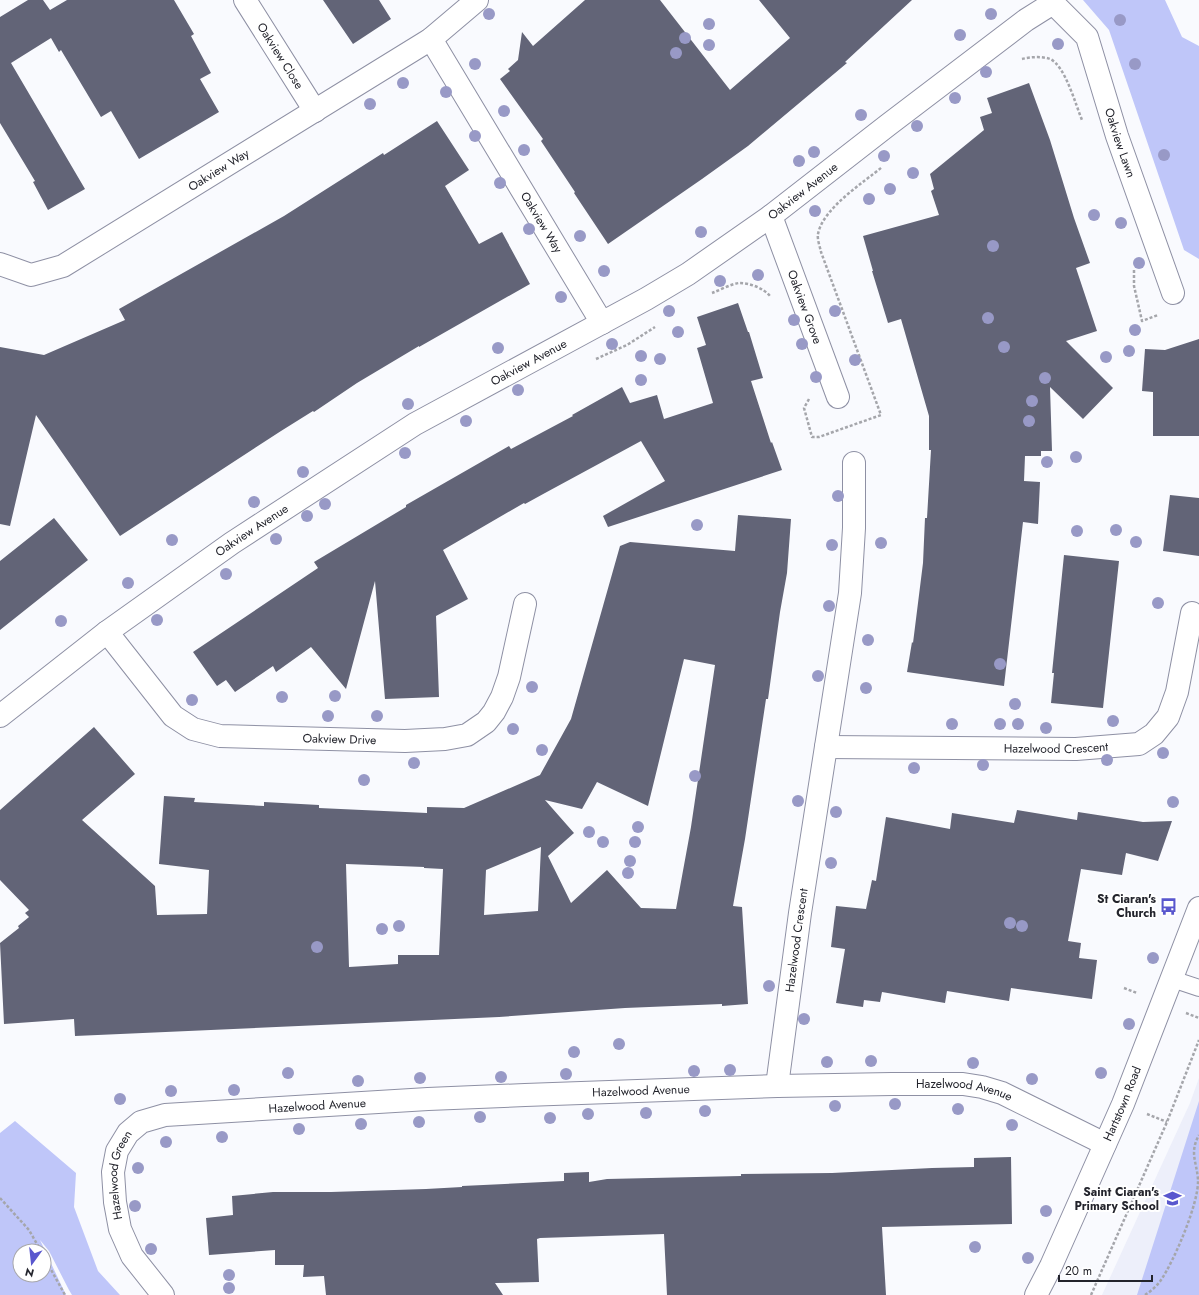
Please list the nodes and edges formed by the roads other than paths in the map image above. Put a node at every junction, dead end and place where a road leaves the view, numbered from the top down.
1 (245, 0) edge
2 (477, 0) edge
3 (1053, 3) joint
4 (431, 39) junction
5 (315, 111) junction
6 (771, 216) junction
7 (0, 264) edge
8 (1173, 293) dead end
9 (602, 323) junction
10 (838, 397) dead end
11 (854, 463) dead end
12 (525, 604) dead end
13 (1192, 613) dead end
14 (107, 632) junction
15 (0, 716) edge
16 (826, 747) junction
17 (1199, 908) edge
18 (1172, 979) junction
19 (1199, 988) edge
20 (777, 1086) junction
21 (165, 1115) joint
22 (1105, 1144) junction
23 (163, 1295) edge
24 (1036, 1295) edge

1 - 5 street, Oakview Close
2 - 4 street, Oakview Way
3 - 6 street, Oakview Avenue
3 - 8 street, Oakview Lawn
4 - 5 street, Oakview Way
4 - 9 street, Oakview Way
5 - 7 street, Oakview Way
6 - 9 street, Oakview Avenue
6 - 10 street, Oakview Grove
9 - 14 street, Oakview Avenue
11 - 16 street, Hazelwood Crescent
12 - 14 street, Oakview Drive
13 - 16 street, Hazelwood Crescent
14 - 15 street, Oakview Avenue
16 - 20 street, Hazelwood Crescent
17 - 18 street, Hartstown Road
18 - 19 lane
18 - 22 street, Hartstown Road
20 - 21 street, Hazelwood Avenue
20 - 22 street, Hazelwood Avenue
21 - 23 street, Hazelwood Green
22 - 24 street, Hartstown Road

